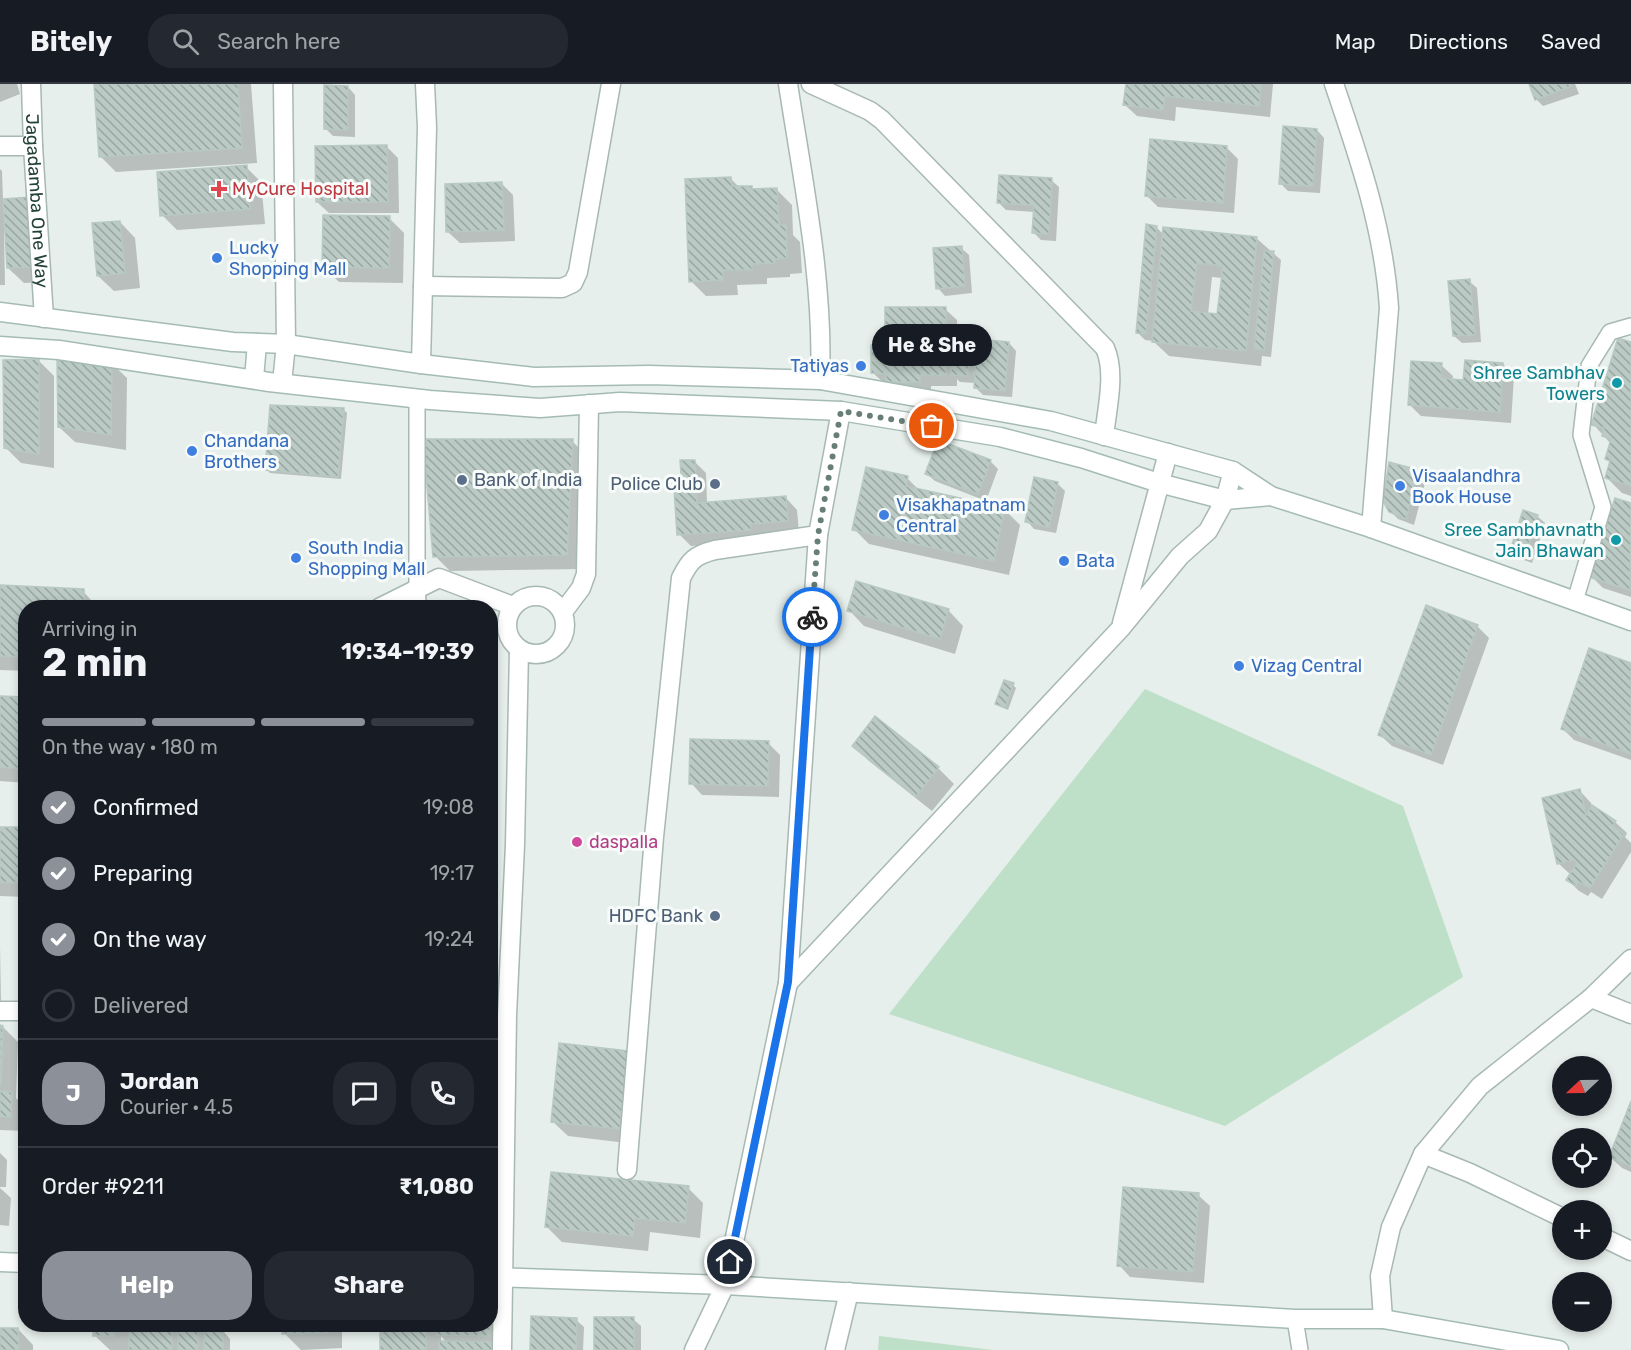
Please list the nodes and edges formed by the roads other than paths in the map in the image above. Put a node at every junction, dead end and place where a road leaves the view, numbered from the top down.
1 (31, 84) edge
2 (283, 84) edge
3 (425, 84) edge
4 (611, 84) edge
5 (788, 84) edge
6 (811, 84) edge
7 (1334, 84) edge
8 (0, 146) edge
9 (33, 146) junction
10 (423, 286) junction
11 (0, 312) edge
12 (44, 318) junction
13 (1631, 326) edge
14 (257, 343) junction
15 (286, 344) junction
16 (0, 346) edge
17 (421, 364) junction
18 (254, 379) junction
19 (820, 380) junction
20 (282, 383) junction
21 (417, 399) junction
22 (589, 404) junction
23 (841, 411) junction
24 (1104, 436) junction
25 (1168, 453) junction
26 (1233, 471) junction
27 (1159, 483) junction
28 (1271, 496) junction
29 (1225, 500) junction
30 (1371, 528) junction
31 (818, 535) junction
32 (417, 589) junction
33 (395, 600) edge
34 (418, 600) edge
35 (497, 600) edge
36 (498, 600) edge
37 (1575, 601) junction
38 (513, 606) junction
39 (563, 612) junction
40 (1631, 621) edge
41 (1120, 628) junction
42 (519, 649) junction
43 (1631, 959) edge
44 (788, 982) junction
45 (1591, 998) junction
46 (0, 1011) edge
47 (18, 1011) edge
48 (1631, 1014) edge
49 (499, 1015) edge
50 (498, 1146) edge
51 (1423, 1154) junction
52 (627, 1170) dead end
53 (1552, 1213) edge
54 (1612, 1242) edge
55 (1631, 1251) edge
56 (0, 1262) edge
57 (18, 1263) edge
58 (498, 1277) edge
59 (725, 1285) junction
60 (498, 1292) edge
61 (849, 1292) junction
62 (1295, 1319) junction
63 (1383, 1319) junction
64 (502, 1350) edge
65 (694, 1350) edge
66 (835, 1350) edge
67 (1300, 1350) edge
68 (1559, 1350) edge

1 - 9 street, Jagadamba One Way
2 - 15 street
3 - 10 street
4 - 10 street
5 - 19 street
6 - 24 street
7 - 30 street
8 - 9 street
9 - 12 street, Jagadamba One Way
10 - 17 street
11 - 12 street
12 - 14 street
13 - 37 lane
14 - 15 street
14 - 18 street
15 - 17 street
15 - 20 street
16 - 18 street
17 - 19 street
18 - 20 street
19 - 24 street
20 - 21 street
21 - 22 street
21 - 32 lane
22 - 23 street
22 - 39 street
23 - 27 street
23 - 31 street
24 - 25 street
25 - 26 street
25 - 27 street
26 - 28 street
26 - 29 street
27 - 29 street
27 - 41 street
28 - 29 street
28 - 30 street
29 - 41 street
30 - 37 street
31 - 44 street
31 - 52 street
32 - 33 street
32 - 34 lane
32 - 35 street
36 - 38 street
37 - 40 street
38 - 39 street
38 - 42 street
39 - 42 street
41 - 44 street
42 - 49 street
43 - 45 street
44 - 59 street
45 - 48 street
45 - 51 street
46 - 47 street
49 - 50 street
51 - 53 street
51 - 63 street
54 - 55 street
56 - 57 street
58 - 59 street
59 - 61 street
59 - 65 street
60 - 64 street
61 - 62 street
61 - 66 street
62 - 63 street
62 - 67 lane
63 - 68 street

